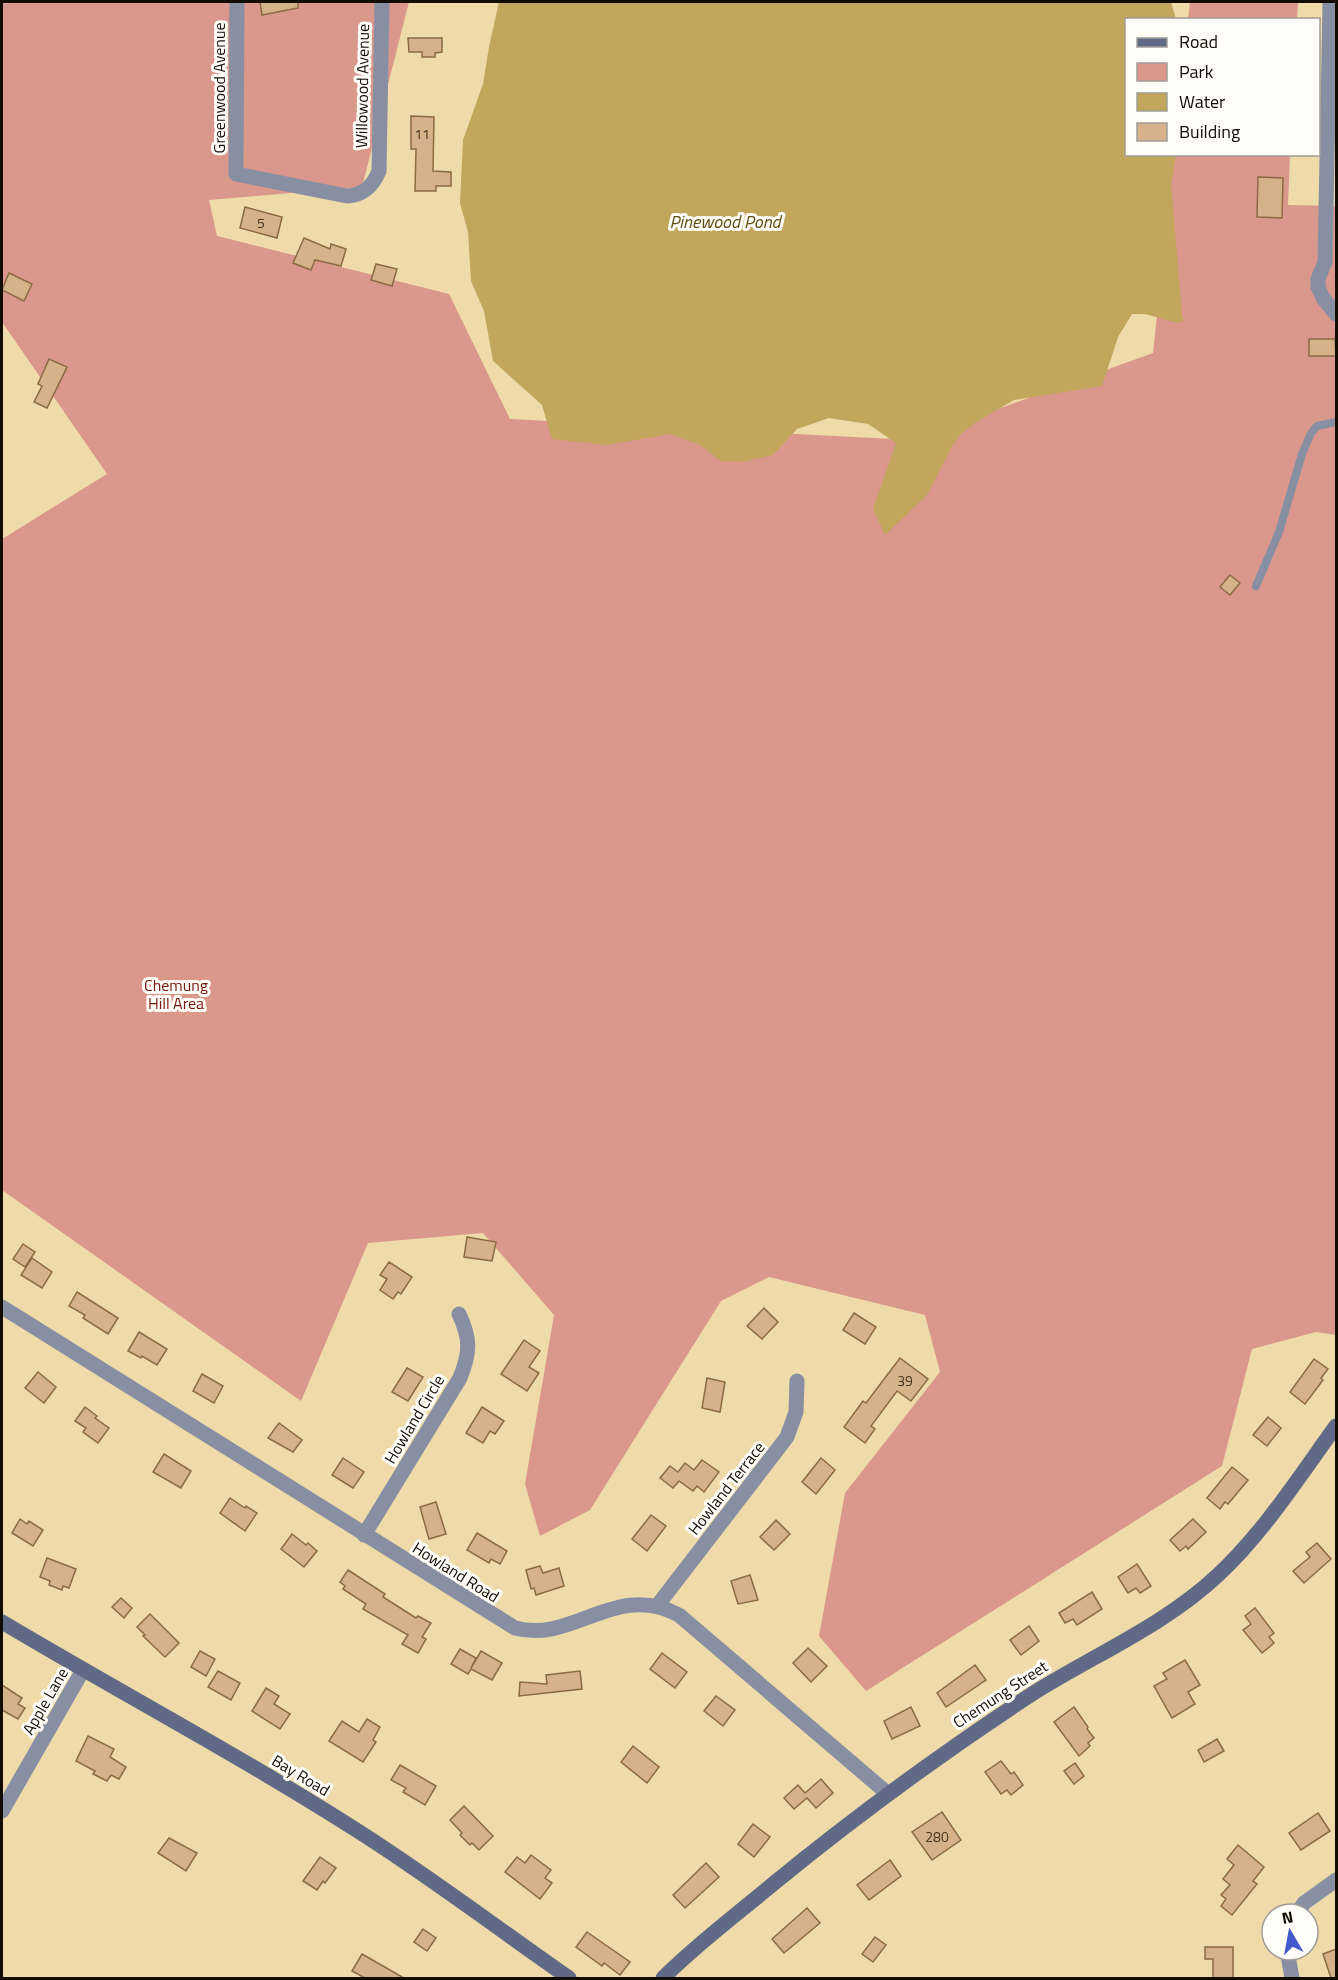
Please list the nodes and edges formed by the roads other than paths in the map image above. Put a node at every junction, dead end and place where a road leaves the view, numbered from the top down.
1 (237, 2) edge
2 (382, 2) edge
3 (1330, 2) edge
4 (379, 171) joint
5 (1336, 314) edge
6 (1336, 422) edge
7 (1256, 586) dead end
8 (2, 1307) edge
9 (459, 1314) dead end
10 (797, 1381) dead end
11 (1336, 1426) edge
12 (364, 1535) junction
13 (657, 1606) junction
14 (2, 1622) edge
15 (83, 1670) junction
16 (887, 1793) junction
17 (2, 1811) edge
18 (1336, 1880) edge
19 (1305, 1902) edge
20 (1289, 1962) edge
21 (569, 1978) edge
22 (663, 1978) edge
23 (1292, 1978) edge

1 - 4 street, Greenwood Avenue
2 - 4 street, Willowood Avenue
3 - 5 street
6 - 7 lane
8 - 12 street, Howland Road
9 - 12 street, Howland Circle
10 - 13 street, Howland Terrace
11 - 16 street, Chemung Street
12 - 13 street, Howland Road
13 - 16 street, Howland Road
14 - 15 street, Bay Road
15 - 17 street, Apple Lane
15 - 21 street, Bay Road
16 - 22 street, Chemung Street
18 - 19 street
20 - 23 street

